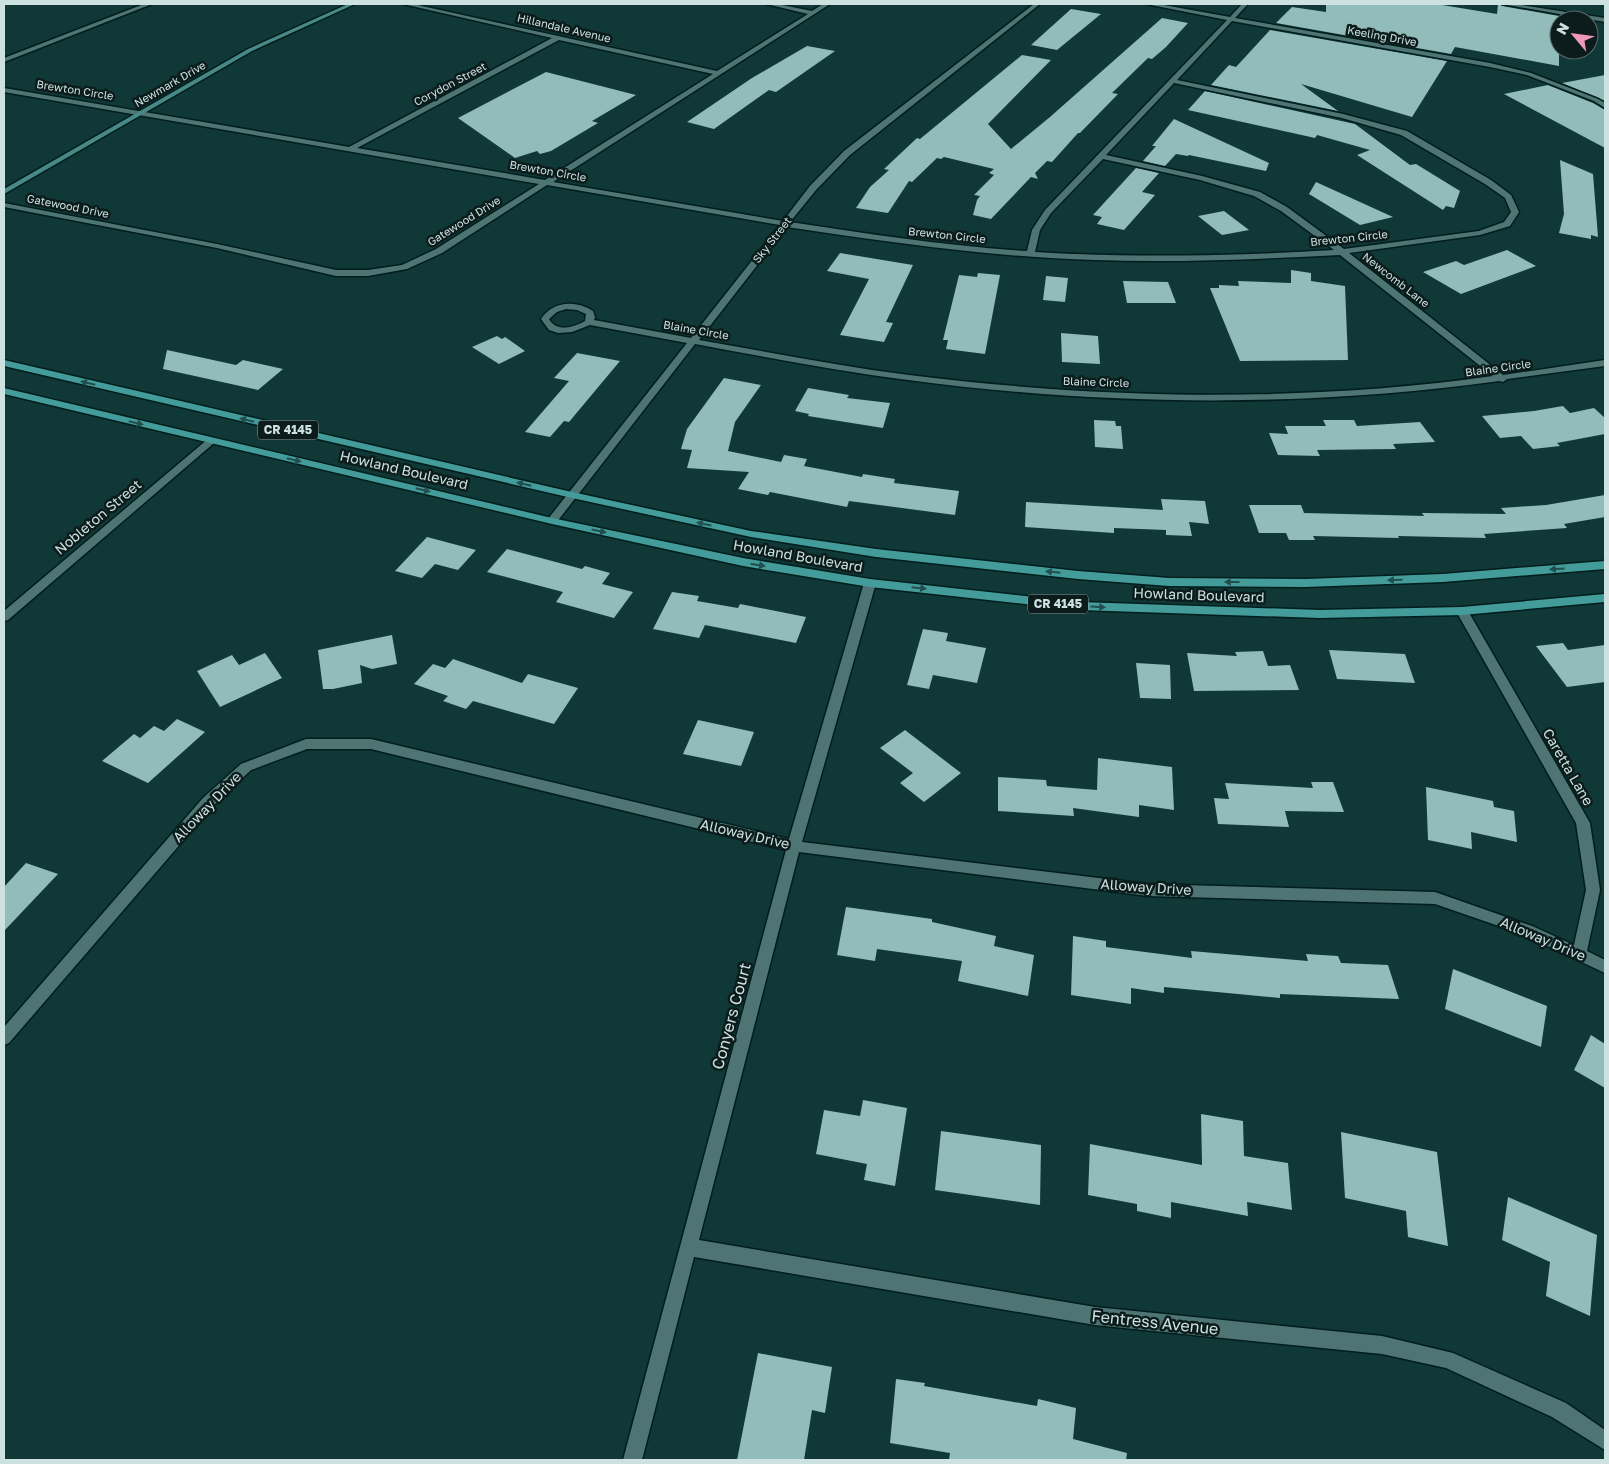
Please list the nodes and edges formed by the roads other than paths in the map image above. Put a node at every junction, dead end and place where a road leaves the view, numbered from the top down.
1 (149, 4) edge
2 (352, 4) edge
3 (406, 4) edge
4 (769, 4) edge
5 (827, 4) edge
6 (1037, 4) edge
7 (1149, 4) edge
8 (1245, 4) edge
9 (1505, 4) edge
10 (813, 12) junction
11 (1231, 19) junction
12 (1605, 20) edge
13 (559, 37) junction
14 (4, 60) edge
15 (718, 73) junction
16 (1172, 81) junction
17 (4, 90) edge
18 (1605, 106) edge
19 (142, 113) junction
20 (351, 149) junction
21 (1100, 156) junction
22 (547, 182) junction
23 (4, 192) edge
24 (4, 205) edge
25 (785, 224) junction
26 (1342, 252) junction
27 (1030, 254) junction
28 (589, 322) junction
29 (692, 341) junction
30 (1605, 363) edge
31 (4, 364) edge
32 (1503, 379) junction
33 (4, 391) edge
34 (211, 440) junction
35 (572, 495) junction
36 (552, 520) junction
37 (1605, 565) edge
38 (870, 583) junction
39 (1605, 598) edge
40 (1462, 611) junction
41 (4, 617) edge
42 (794, 846) junction
43 (1579, 953) junction
44 (1605, 967) edge
45 (4, 1038) edge
46 (688, 1247) junction
47 (1605, 1440) edge
48 (632, 1460) edge

1 - 14 street
2 - 19 street, Newmark Drive
3 - 13 street, Hillandale Avenue
4 - 10 street
5 - 10 street, Gatewood Drive
6 - 25 street, Sky Street
7 - 11 street, Keeling Drive
8 - 11 street
9 - 12 street
10 - 15 street, Gatewood Drive
11 - 16 street
11 - 18 street, Keeling Drive
13 - 15 street, Hillandale Avenue
13 - 20 street, Corydon Street
15 - 22 street, Gatewood Drive
16 - 21 street
16 - 26 street, Brewton Circle
17 - 19 street, Brewton Circle
19 - 20 street, Brewton Circle
19 - 23 street, Newmark Drive
20 - 22 street, Brewton Circle
21 - 26 street, Newcomb Lane
21 - 27 street
22 - 24 street, Gatewood Drive
22 - 25 street, Brewton Circle
25 - 27 street, Brewton Circle
25 - 29 street, Sky Street
26 - 27 street, Brewton Circle
26 - 32 street, Newcomb Lane
28 - 28 street, Blaine Circle
28 - 29 street, Blaine Circle
29 - 32 street, Blaine Circle
29 - 35 street, Sky Street
30 - 32 street, Blaine Circle
35 -> 31 main road, Howland Boulevard / CR 4145
33 -> 34 main road, Howland Boulevard / CR 4145
34 -> 36 main road, Howland Boulevard / CR 4145
34 - 41 street, Nobleton Street
35 - 36 street, Sky Street
37 -> 35 main road, Howland Boulevard / CR 4145
36 -> 38 main road, Howland Boulevard / CR 4145
38 -> 40 main road, Howland Boulevard / CR 4145
38 - 42 street, Conyers Court
39 - 40 main road, Howland Boulevard / CR 4145
40 - 43 street, Caretta Lane
42 - 43 street, Alloway Drive
42 - 45 street, Alloway Drive
42 - 46 street, Conyers Court
43 - 44 street, Alloway Drive
46 - 47 street, Fentress Avenue
46 - 48 street, Conyers Court

